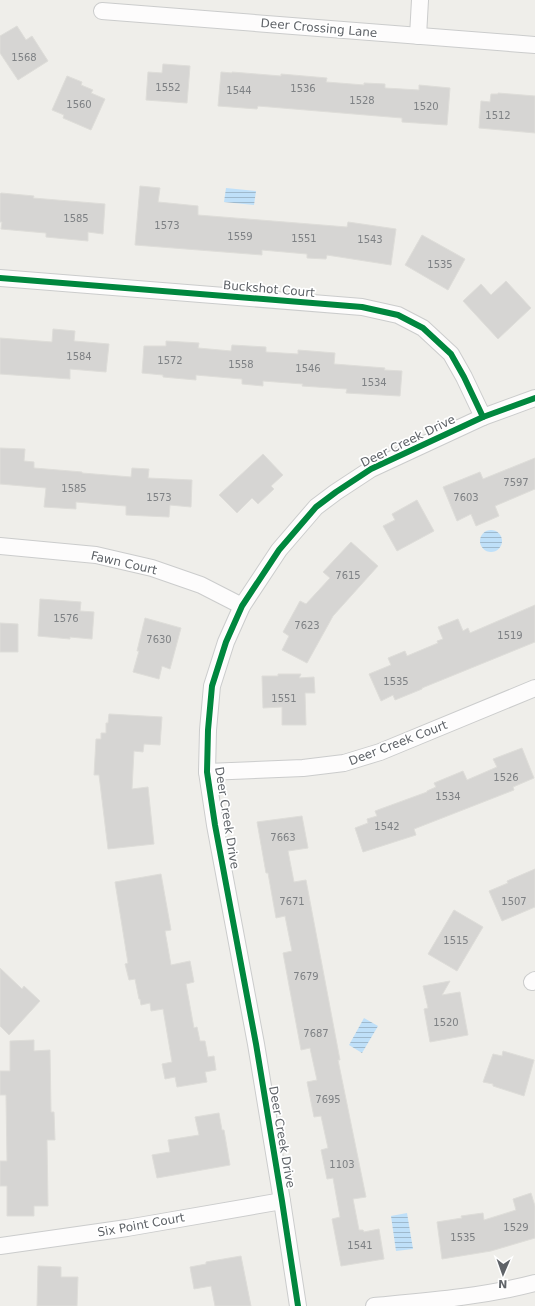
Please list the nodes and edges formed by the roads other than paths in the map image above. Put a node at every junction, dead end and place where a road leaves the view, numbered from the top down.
1 (420, 0) edge
2 (102, 11) dead end
3 (418, 36) junction
4 (535, 45) edge
5 (0, 278) edge
6 (535, 398) edge
7 (483, 417) junction
8 (0, 546) edge
9 (242, 606) junction
10 (535, 688) edge
11 (208, 772) junction
12 (282, 1201) junction
13 (0, 1246) edge
14 (535, 1283) edge
15 (298, 1306) edge
16 (374, 1306) edge

1 - 3 street
2 - 3 street, Deer Crossing Lane
3 - 4 street, Deer Crossing Lane
5 - 7 street, Buckshot Court
6 - 7 street, Deer Creek Drive
7 - 9 street, Deer Creek Drive
8 - 9 street, Fawn Court
9 - 11 street, Deer Creek Drive
10 - 11 street, Deer Creek Court
11 - 12 street, Deer Creek Drive
12 - 13 street, Six Point Court
12 - 15 street, Deer Creek Drive
14 - 16 street

